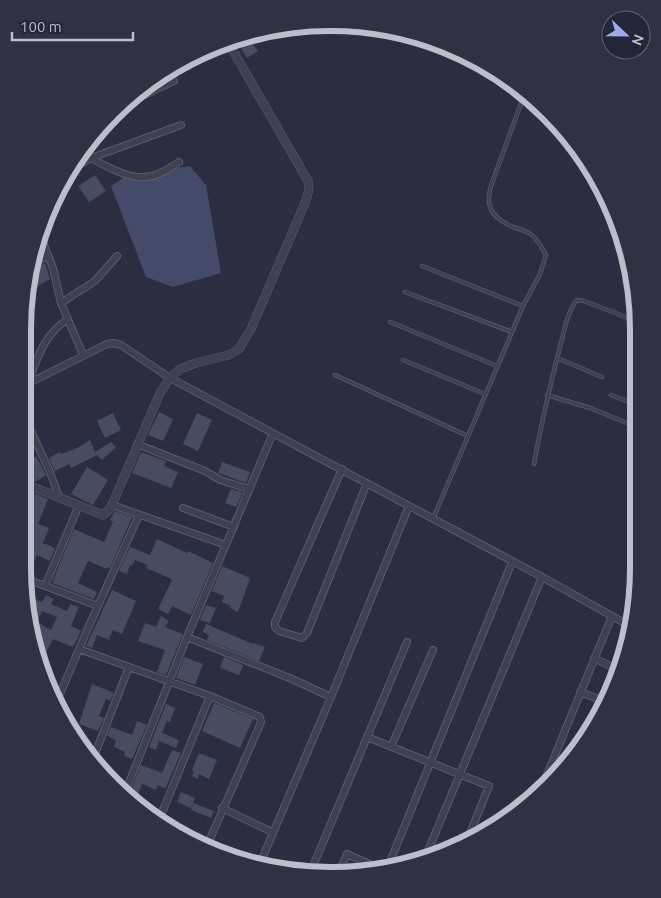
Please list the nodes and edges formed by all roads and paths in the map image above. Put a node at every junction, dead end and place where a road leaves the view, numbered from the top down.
1 (231, 48) edge
2 (174, 81) dead end
3 (147, 94) edge
4 (522, 101) edge
5 (181, 125) dead end
6 (88, 156) edge
7 (91, 158) junction
8 (179, 162) dead end
9 (82, 164) edge
10 (44, 244) edge
11 (48, 254) junction
12 (117, 256) dead end
13 (40, 260) edge
14 (422, 266) dead end
15 (405, 292) dead end
16 (60, 303) junction
17 (524, 306) junction
18 (68, 319) junction
19 (629, 319) edge
20 (390, 322) dead end
21 (512, 332) junction
22 (83, 356) junction
23 (557, 358) junction
24 (403, 360) dead end
25 (498, 366) junction
26 (31, 373) edge
27 (336, 375) dead end
28 (602, 377) dead end
29 (170, 378) junction
30 (31, 382) edge
31 (485, 394) junction
32 (547, 395) junction
33 (611, 395) dead end
34 (630, 402) edge
35 (630, 423) edge
36 (31, 431) edge
37 (273, 433) junction
38 (468, 436) junction
39 (137, 444) junction
40 (534, 464) dead end
41 (342, 469) junction
42 (367, 483) junction
43 (31, 486) edge
44 (249, 489) junction
45 (59, 497) junction
46 (79, 505) junction
47 (112, 505) junction
48 (408, 506) junction
49 (183, 508) dead end
50 (139, 515) junction
51 (433, 519) junction
52 (234, 528) junction
53 (226, 545) junction
54 (512, 562) junction
55 (542, 577) junction
56 (32, 581) edge
57 (45, 586) junction
58 (98, 606) junction
59 (612, 616) junction
60 (624, 623) edge
61 (187, 637) junction
62 (407, 642) dead end
63 (79, 649) junction
64 (433, 650) dead end
65 (594, 658) junction
66 (129, 667) junction
67 (613, 667) edge
68 (169, 681) junction
69 (580, 692) junction
70 (60, 696) edge
71 (210, 696) junction
72 (331, 697) junction
73 (599, 699) edge
74 (367, 737) junction
75 (391, 747) junction
76 (95, 753) edge
77 (430, 762) junction
78 (548, 773) edge
79 (461, 775) junction
80 (127, 787) edge
81 (222, 808) junction
82 (161, 814) edge
83 (272, 832) junction
84 (471, 832) edge
85 (209, 841) edge
86 (428, 851) edge
87 (262, 859) edge
88 (390, 861) edge
89 (369, 864) edge
90 (313, 866) edge
91 (341, 866) edge

1 - 29 street
2 - 3 street
4 - 17 lane
5 - 7 street
6 - 7 street
7 - 8 street
7 - 9 street
10 - 11 street
11 - 13 street
11 - 16 street
12 - 16 street
14 - 17 lane
15 - 21 lane
16 - 18 street
17 - 21 lane
18 - 22 street
18 - 26 street
19 - 23 lane
20 - 25 lane
21 - 25 lane
22 - 29 street
22 - 30 street
23 - 28 lane
23 - 32 lane
24 - 31 lane
25 - 31 lane
27 - 38 lane
29 - 37 street
29 - 39 street
31 - 38 lane
32 - 35 lane
32 - 40 lane
33 - 34 lane
36 - 45 street
37 - 41 street
37 - 44 street
38 - 51 lane
39 - 44 street
39 - 47 street
41 - 42 street
41 - 42 street
42 - 48 street
43 - 45 street
44 - 52 street
45 - 46 street
46 - 47 street
46 - 57 street
47 - 50 street
48 - 51 street
48 - 72 street
49 - 52 street
50 - 53 street
50 - 58 street
51 - 54 street
52 - 53 street
53 - 61 street
54 - 55 street
54 - 77 street
55 - 59 street
55 - 79 street
56 - 57 street
57 - 58 street
58 - 63 street
59 - 60 street
59 - 65 street
61 - 68 street
61 - 72 street
62 - 74 street
63 - 66 street
63 - 70 street
64 - 75 street
65 - 67 street
65 - 69 street
66 - 68 street
66 - 76 street
68 - 71 street
68 - 80 street
69 - 73 street
69 - 78 street
71 - 81 street
71 - 82 street
72 - 83 street
74 - 75 street
74 - 90 street
75 - 77 street
77 - 79 street
77 - 88 street
79 - 84 street
79 - 86 street
81 - 83 street
81 - 85 street
83 - 87 street
89 - 91 street

